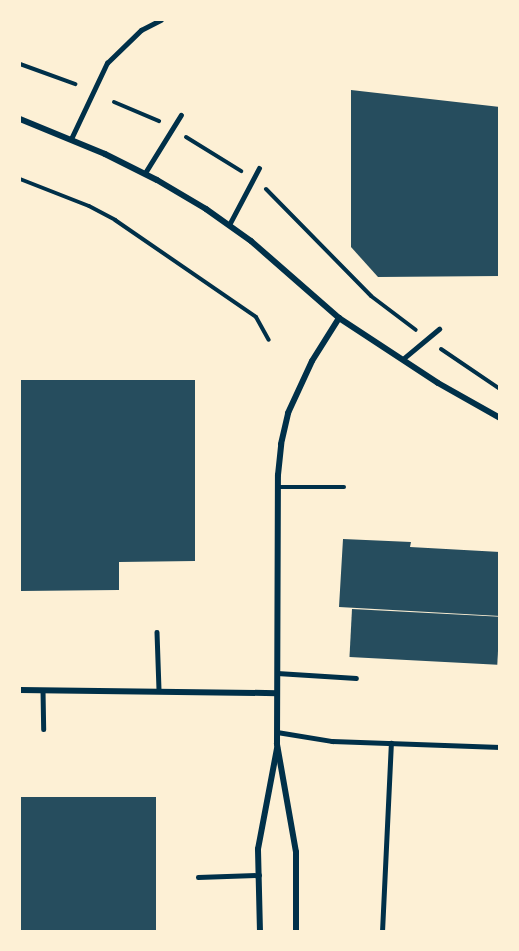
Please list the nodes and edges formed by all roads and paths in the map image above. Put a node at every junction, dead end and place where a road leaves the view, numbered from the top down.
1 (161, 20) edge
2 (20, 64) edge
3 (75, 84) dead end
4 (181, 115) dead end
5 (20, 119) edge
6 (71, 139) junction
7 (259, 168) dead end
8 (144, 173) junction
9 (20, 179) edge
10 (229, 225) junction
11 (396, 315) dead end
12 (339, 318) junction
13 (439, 329) dead end
14 (427, 338) junction
15 (269, 340) dead end
16 (403, 359) junction
17 (500, 389) edge
18 (500, 418) edge
19 (344, 487) dead end
20 (278, 488) junction
21 (157, 632) dead end
22 (277, 673) junction
23 (356, 678) dead end
24 (20, 690) edge
25 (44, 690) junction
26 (159, 690) junction
27 (277, 693) junction
28 (44, 729) dead end
29 (277, 732) junction
30 (391, 743) junction
31 (277, 744) junction
32 (500, 747) edge
33 (259, 875) junction
34 (198, 877) dead end
35 (260, 932) edge
36 (296, 932) edge
37 (382, 932) edge

1 - 6 lane
2 - 3 path
4 - 8 lane
5 - 6 street
6 - 8 street
7 - 10 lane
8 - 10 street
9 - 15 path
10 - 12 street
11 - 14 path
12 - 16 street
12 - 20 street
13 - 14 lane
14 - 16 lane
14 - 17 path
16 - 18 street
19 - 20 lane
20 - 22 street
21 - 26 lane
22 - 23 lane
22 - 27 street
24 - 25 street
25 - 26 street
25 - 28 lane
26 - 27 street
27 - 29 street
29 - 30 lane
29 - 31 street
30 - 32 lane
30 - 37 lane
31 - 33 street
31 - 36 street
33 - 34 lane
33 - 35 street

